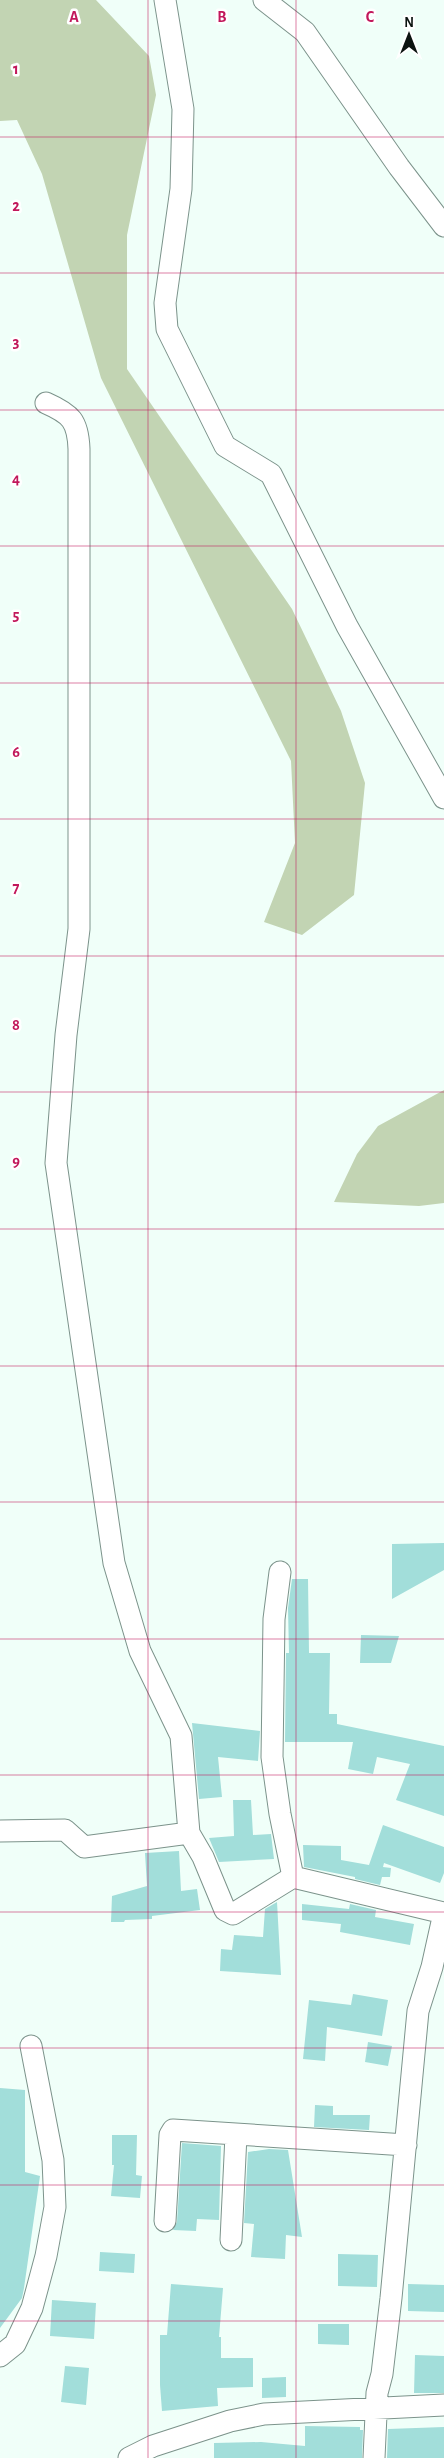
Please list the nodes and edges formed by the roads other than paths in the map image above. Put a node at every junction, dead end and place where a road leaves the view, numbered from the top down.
1 (165, 0) edge
2 (264, 0) edge
3 (444, 226) edge
4 (46, 404) dead end
5 (444, 798) edge
6 (280, 1572) dead end
7 (0, 1831) edge
8 (189, 1833) junction
9 (293, 1877) junction
10 (444, 1913) edge
11 (438, 1967) edge
12 (31, 2046) dead end
13 (236, 2134) junction
14 (406, 2145) junction
15 (165, 2221) dead end
16 (231, 2240) dead end
17 (0, 2356) edge
18 (444, 2405) edge
19 (376, 2409) junction
20 (129, 2458) edge
21 (374, 2458) edge

1 - 5 street
2 - 3 street
4 - 8 street
6 - 9 street
7 - 8 street
8 - 9 street
9 - 10 street
10 - 11 street
11 - 14 street
12 - 17 street
13 - 14 street
13 - 15 street
13 - 16 street
14 - 19 street
18 - 19 street
19 - 20 street
19 - 21 street

